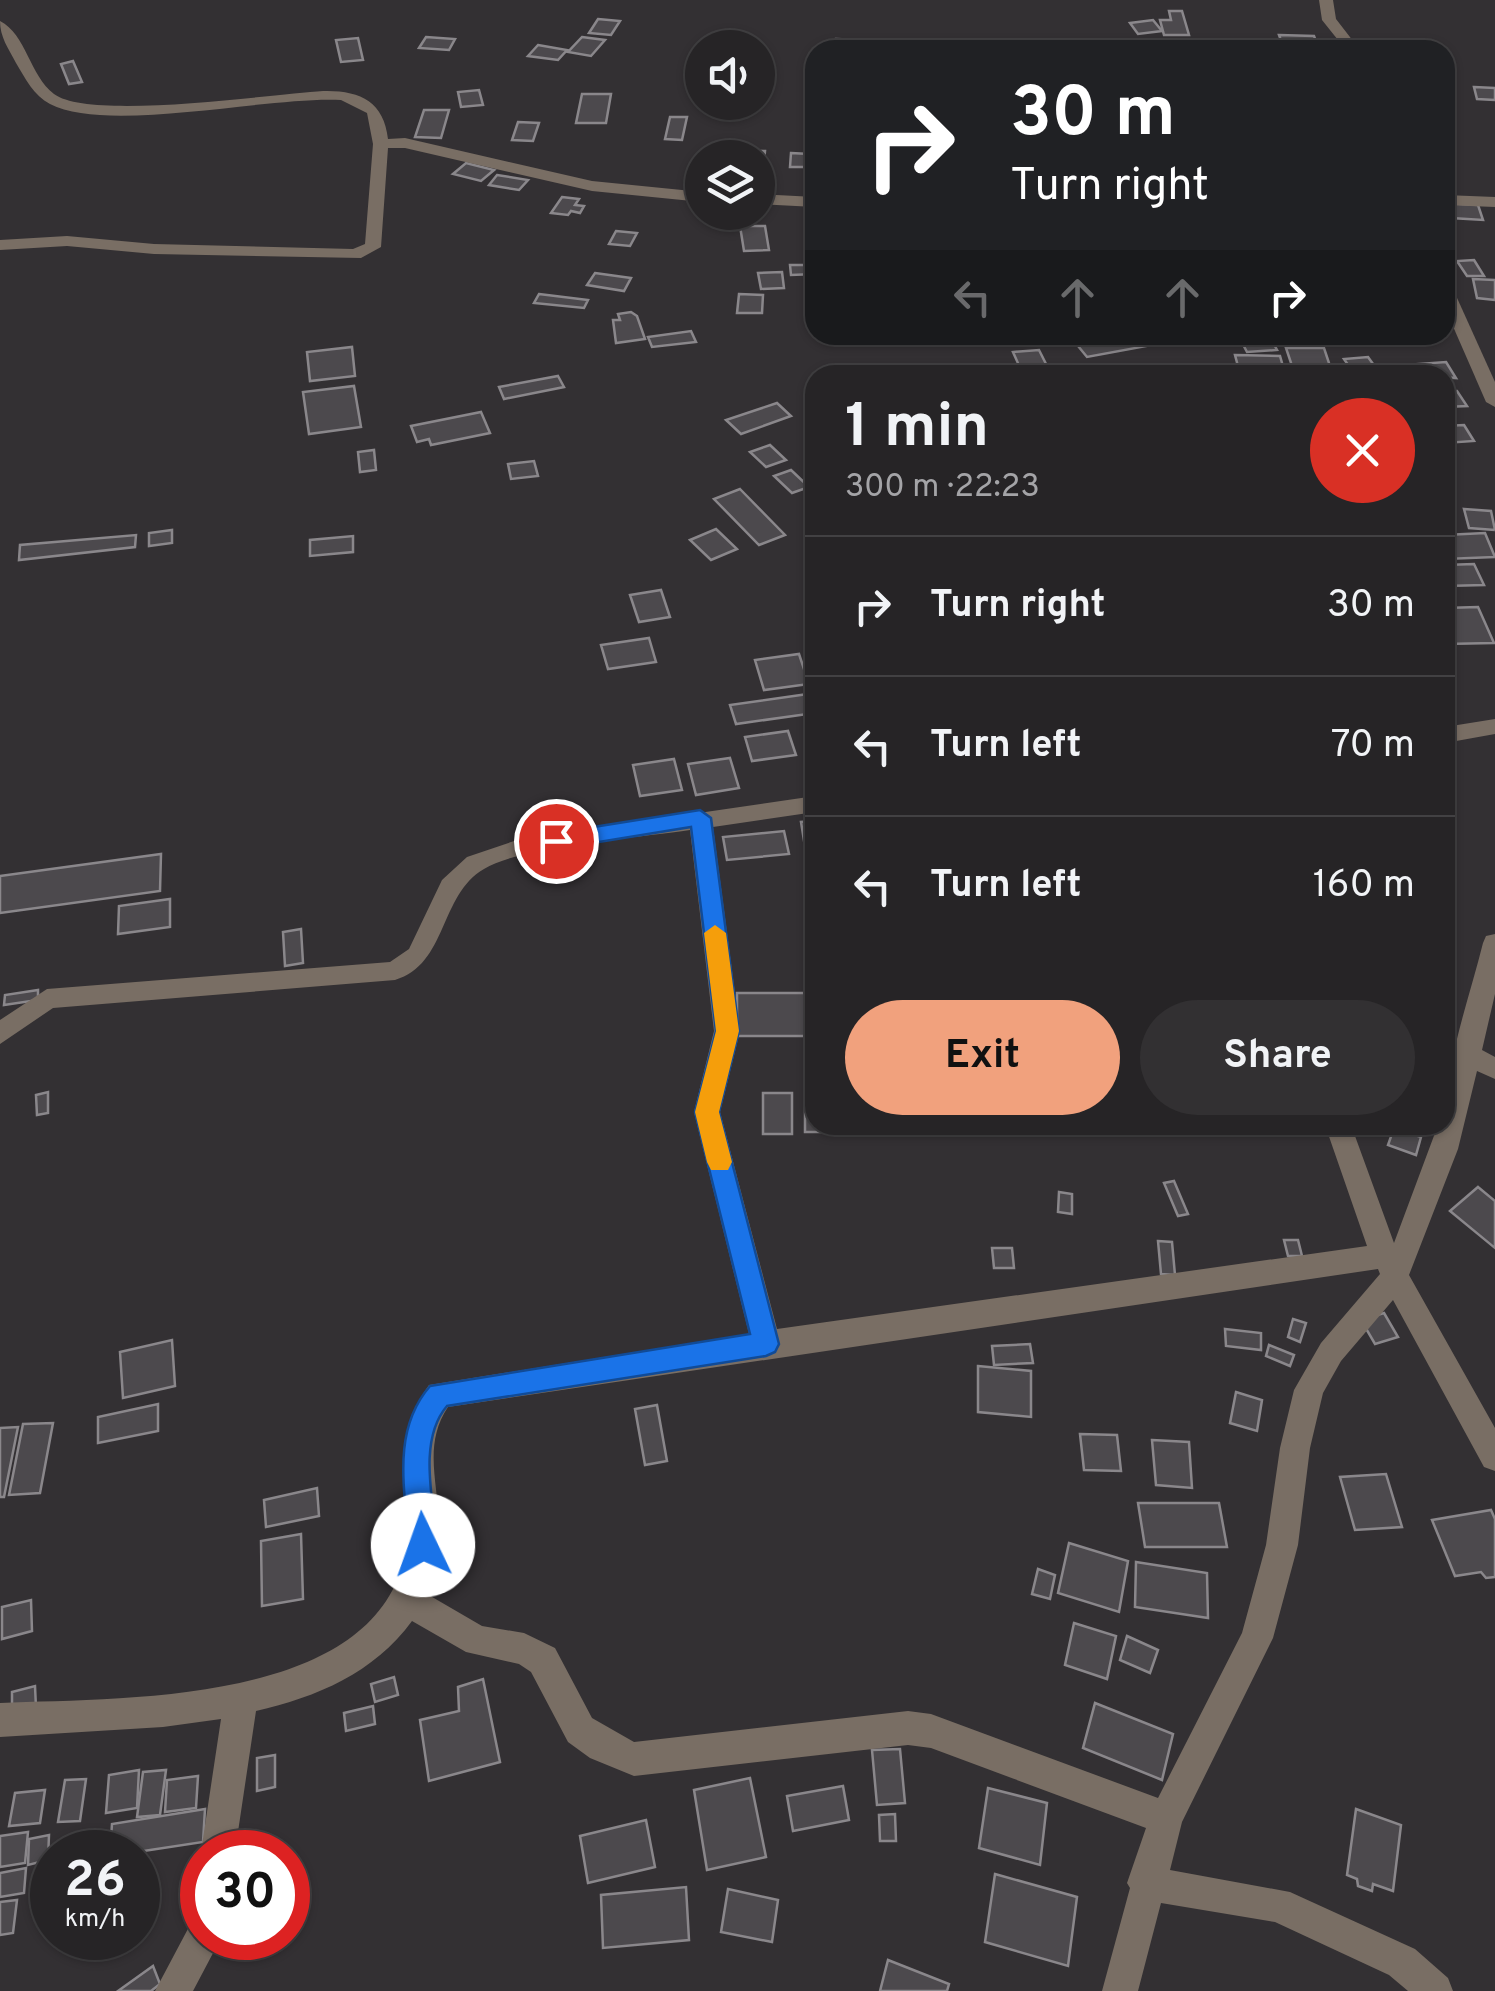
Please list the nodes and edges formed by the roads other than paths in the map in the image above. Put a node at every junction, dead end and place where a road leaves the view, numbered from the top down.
1 (1326, 0) edge
2 (0, 25) edge
3 (1345, 40) edge
4 (381, 144) junction
5 (685, 195) edge
6 (1455, 200) edge
7 (775, 201) edge
8 (805, 202) edge
9 (1495, 202) edge
10 (0, 245) edge
11 (1455, 311) edge
12 (1495, 402) edge
13 (1495, 726) edge
14 (1455, 733) edge
15 (805, 805) edge
16 (700, 818) junction
17 (1495, 943) edge
18 (0, 1034) edge
19 (1466, 1053) junction
20 (1495, 1069) edge
21 (1455, 1103) edge
22 (1341, 1135) edge
23 (1448, 1135) edge
24 (1388, 1267) junction
25 (766, 1344) junction
26 (1495, 1457) edge
27 (408, 1601) junction
28 (242, 1700) junction
29 (0, 1720) edge
30 (1166, 1818) junction
31 (221, 1830) edge
32 (1146, 1884) junction
33 (191, 1960) edge
34 (173, 1991) edge
35 (1120, 1991) edge
36 (1434, 1991) edge

1 - 3 street
2 - 4 street
4 - 5 street
4 - 10 street
6 - 9 street
7 - 8 street
11 - 12 street
13 - 14 street
15 - 16 street
16 - 18 street
16 - 25 street
17 - 19 street
19 - 20 street
19 - 21 street
22 - 24 street
23 - 24 street
24 - 25 street
24 - 26 street
24 - 30 street
25 - 27 street
27 - 28 street
27 - 30 street
28 - 29 street
28 - 31 street
30 - 32 street
32 - 35 street
32 - 36 street
33 - 34 street

